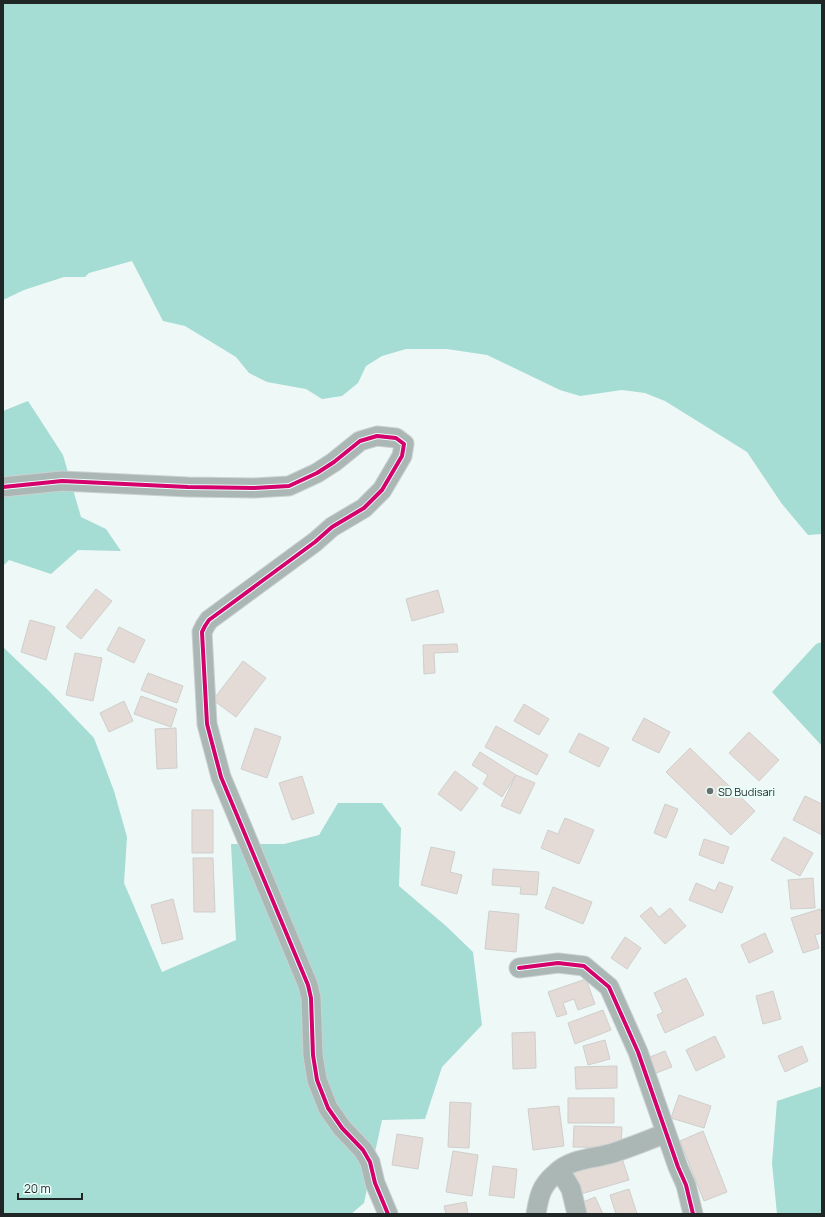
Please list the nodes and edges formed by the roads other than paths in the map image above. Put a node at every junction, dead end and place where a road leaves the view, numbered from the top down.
1 (3, 487) edge
2 (519, 968) dead end
3 (666, 1133) junction
4 (555, 1174) junction
5 (388, 1214) edge
6 (536, 1214) edge
7 (577, 1214) edge
8 (692, 1214) edge

1 - 5 street
2 - 3 street
3 - 4 street
3 - 8 street
4 - 6 street
4 - 7 street

